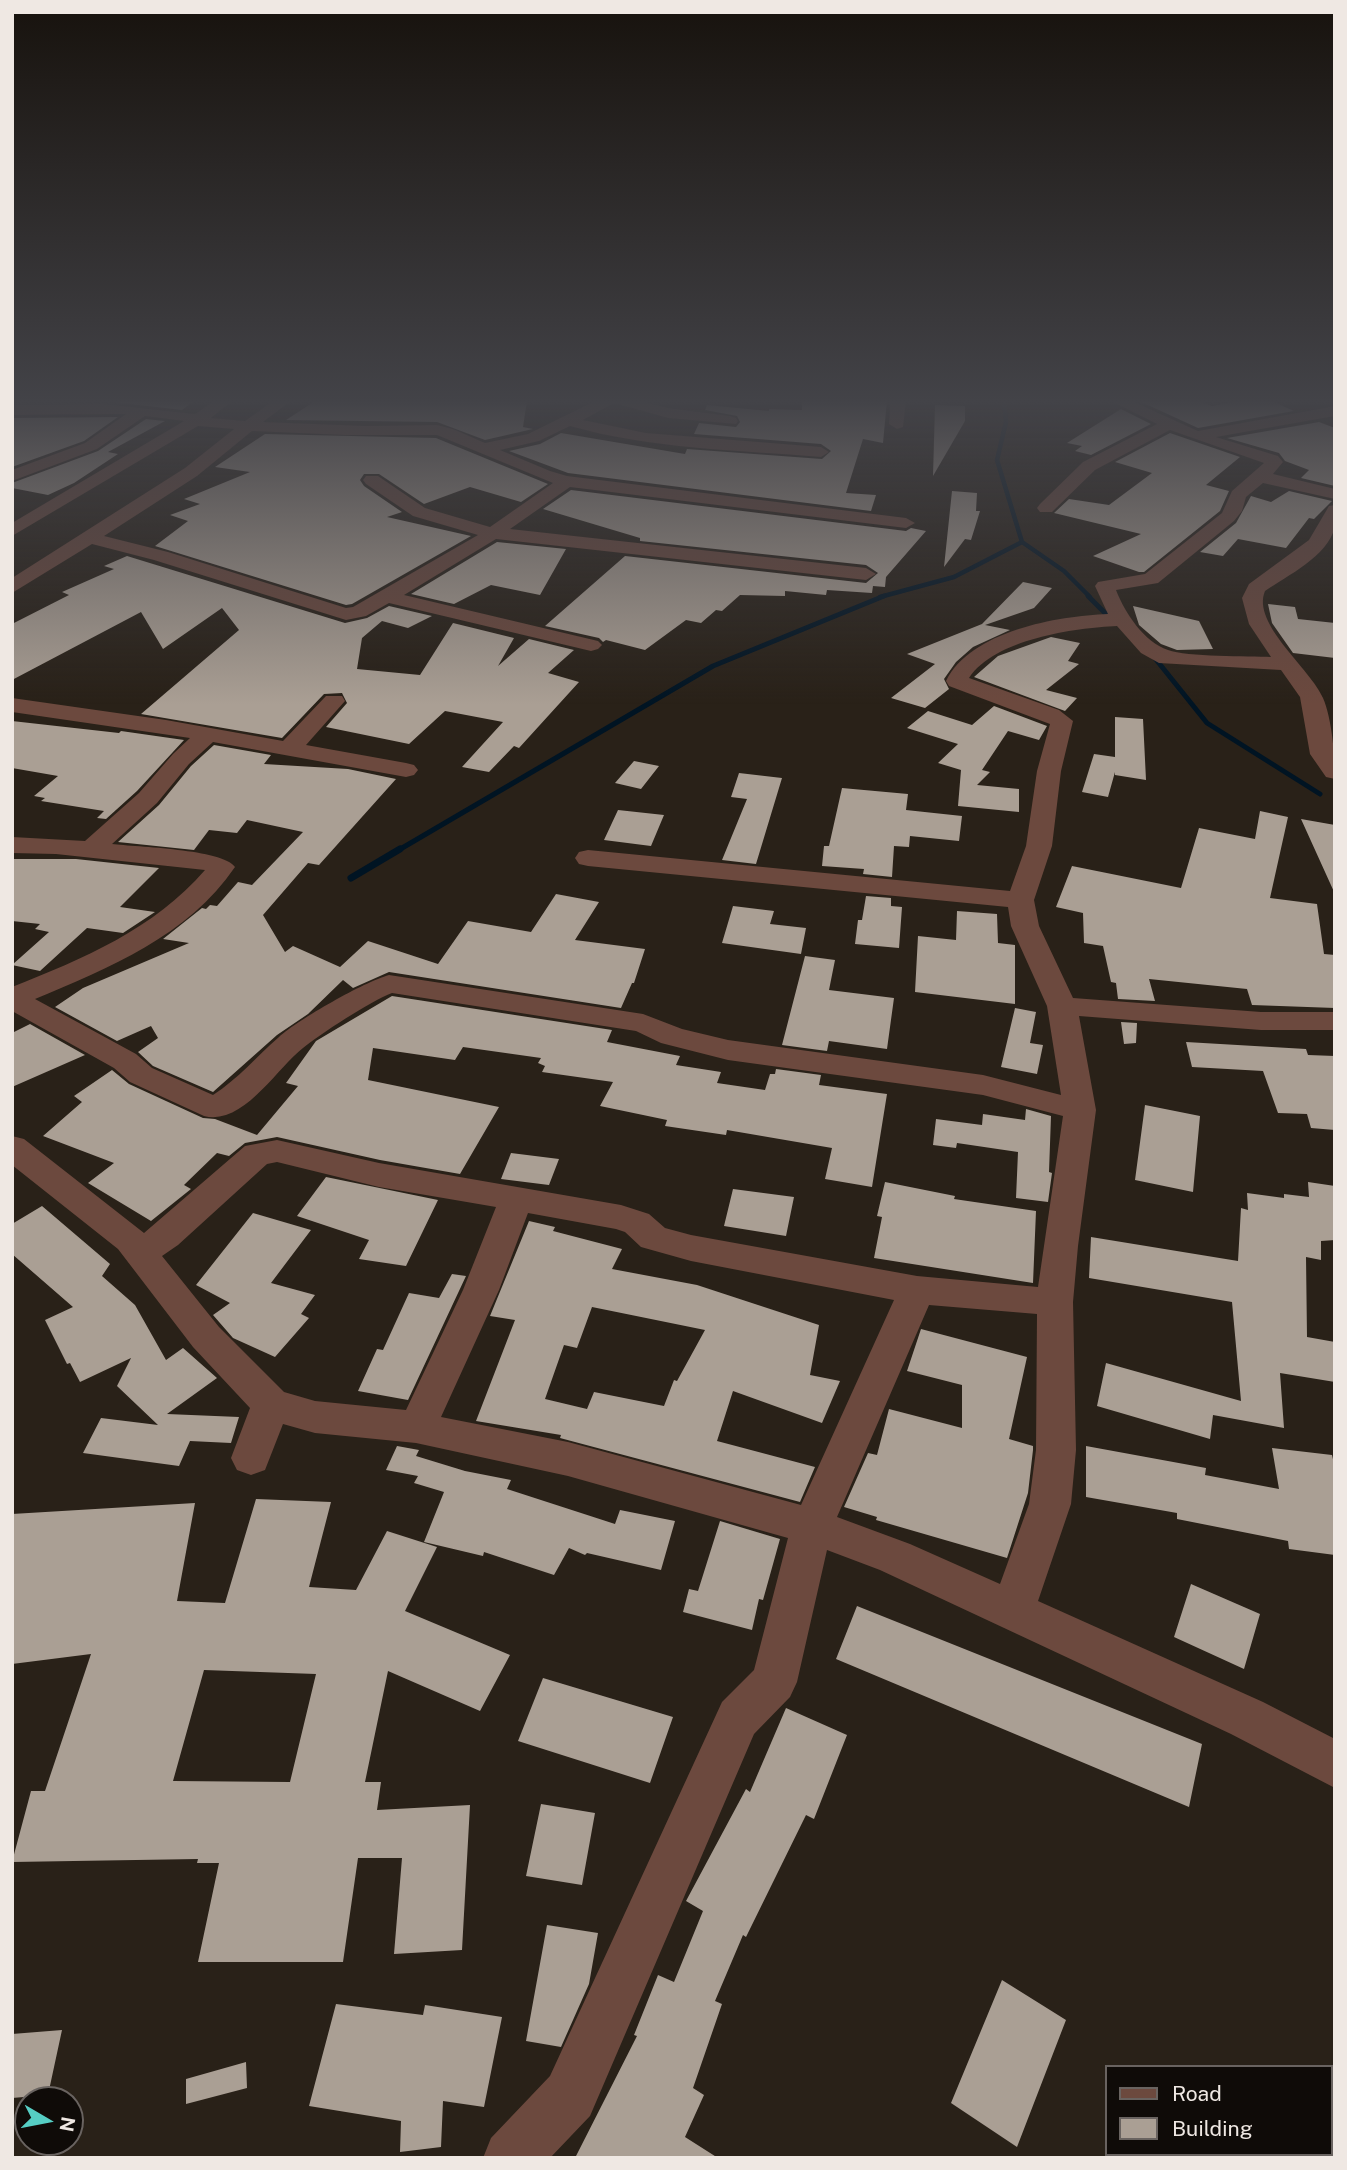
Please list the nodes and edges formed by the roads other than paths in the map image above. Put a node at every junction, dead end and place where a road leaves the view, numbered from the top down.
1 (29, 502) edge
2 (56, 502) edge
3 (144, 502) edge
4 (405, 502) edge
5 (536, 502) edge
6 (739, 502) edge
7 (1052, 502) edge
8 (1236, 502) edge
9 (48, 507) junction
10 (1046, 508) dead end
11 (906, 523) dead end
12 (1331, 523) edge
13 (12, 531) edge
14 (492, 533) junction
15 (90, 538) junction
16 (866, 574) dead end
17 (12, 587) edge
18 (389, 597) junction
19 (1122, 620) junction
20 (591, 646) dead end
21 (1289, 664) junction
22 (334, 701) dead end
23 (12, 705) edge
24 (208, 736) junction
25 (288, 750) junction
26 (406, 770) dead end
27 (1335, 772) edge
28 (12, 845) edge
29 (90, 850) junction
30 (588, 858) dead end
31 (1020, 900) junction
32 (12, 998) edge
33 (1062, 1006) junction
34 (1335, 1021) edge
35 (1080, 1110) junction
36 (12, 1147) edge
37 (517, 1198) junction
38 (140, 1253) junction
39 (918, 1290) junction
40 (1055, 1301) junction
41 (271, 1404) junction
42 (416, 1427) junction
43 (251, 1458) dead end
44 (812, 1526) junction
45 (1012, 1611) junction
46 (1335, 1765) edge
47 (511, 2158) edge

1 - 9 street
2 - 9 street
3 - 15 street
4 - 14 street
5 - 14 street
6 - 11 street
7 - 10 street
8 - 19 street
9 - 13 street
12 - 21 street
14 - 16 street
14 - 18 street
15 - 17 street
15 - 18 street
18 - 20 street
19 - 21 street
19 - 31 street
21 - 27 street
22 - 25 street
23 - 24 street
24 - 25 street
24 - 29 street
25 - 26 street
28 - 29 street
29 - 32 street
30 - 31 street
31 - 33 street
32 - 35 street
33 - 34 street
33 - 35 street
35 - 40 street
36 - 38 street
37 - 38 street
37 - 39 street
37 - 42 street
38 - 41 street
39 - 40 street
39 - 44 street
40 - 45 street
41 - 42 street
41 - 43 street
42 - 44 street
44 - 45 street
44 - 47 street
45 - 46 street

